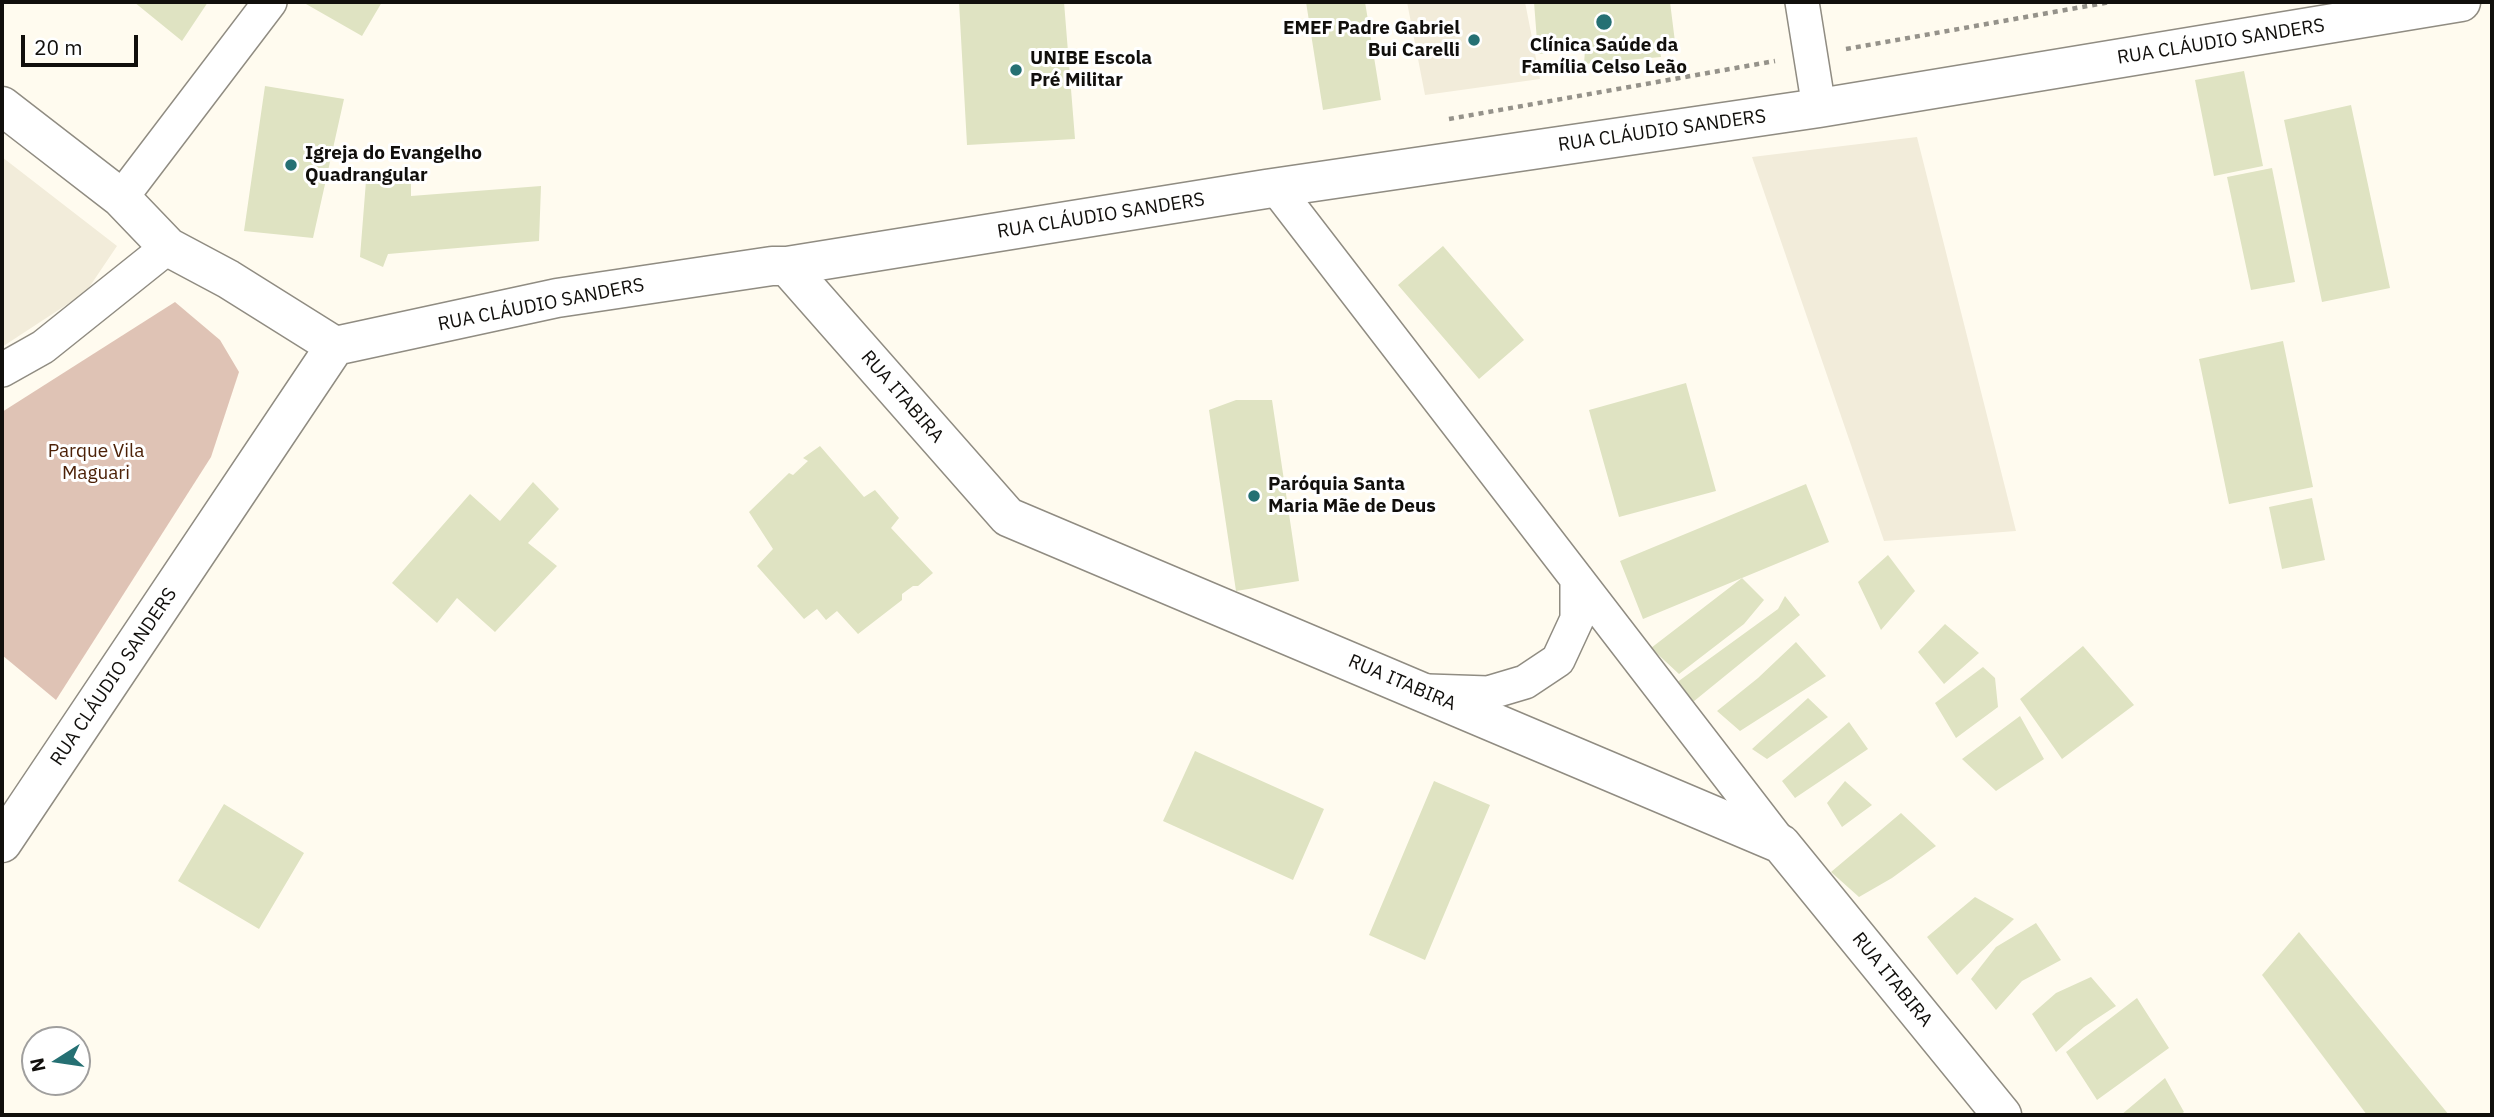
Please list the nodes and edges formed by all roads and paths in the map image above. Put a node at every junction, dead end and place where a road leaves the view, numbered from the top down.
1 (270, 2) edge
2 (1802, 2) edge
3 (2110, 2) edge
4 (2460, 2) edge
5 (1811, 55) junction
6 (2, 106) edge
7 (1819, 108) junction
8 (1441, 121) dead end
9 (1276, 188) junction
10 (121, 198) junction
11 (168, 247) junction
12 (787, 267) junction
13 (335, 346) junction
14 (2, 370) edge
15 (1577, 579) junction
16 (1418, 690) junction
17 (2, 843) edge
18 (1781, 844) junction
19 (2002, 1115) edge

1 - 10 street
2 - 5 street
3 - 5 path
4 - 7 main road, RUA CLÁUDIO SANDERS
5 - 7 street
5 - 8 path
6 - 10 main road
7 - 9 main road, RUA CLÁUDIO SANDERS
9 - 12 main road, RUA CLÁUDIO SANDERS
9 - 15 street
10 - 11 main road
11 - 13 main road
11 - 14 street
12 - 13 main road, RUA CLÁUDIO SANDERS
12 - 16 main road, RUA ITABIRA
13 - 17 main road, RUA CLÁUDIO SANDERS
15 - 16 street
15 - 18 street
16 - 18 main road, RUA ITABIRA
18 - 19 main road, RUA ITABIRA

